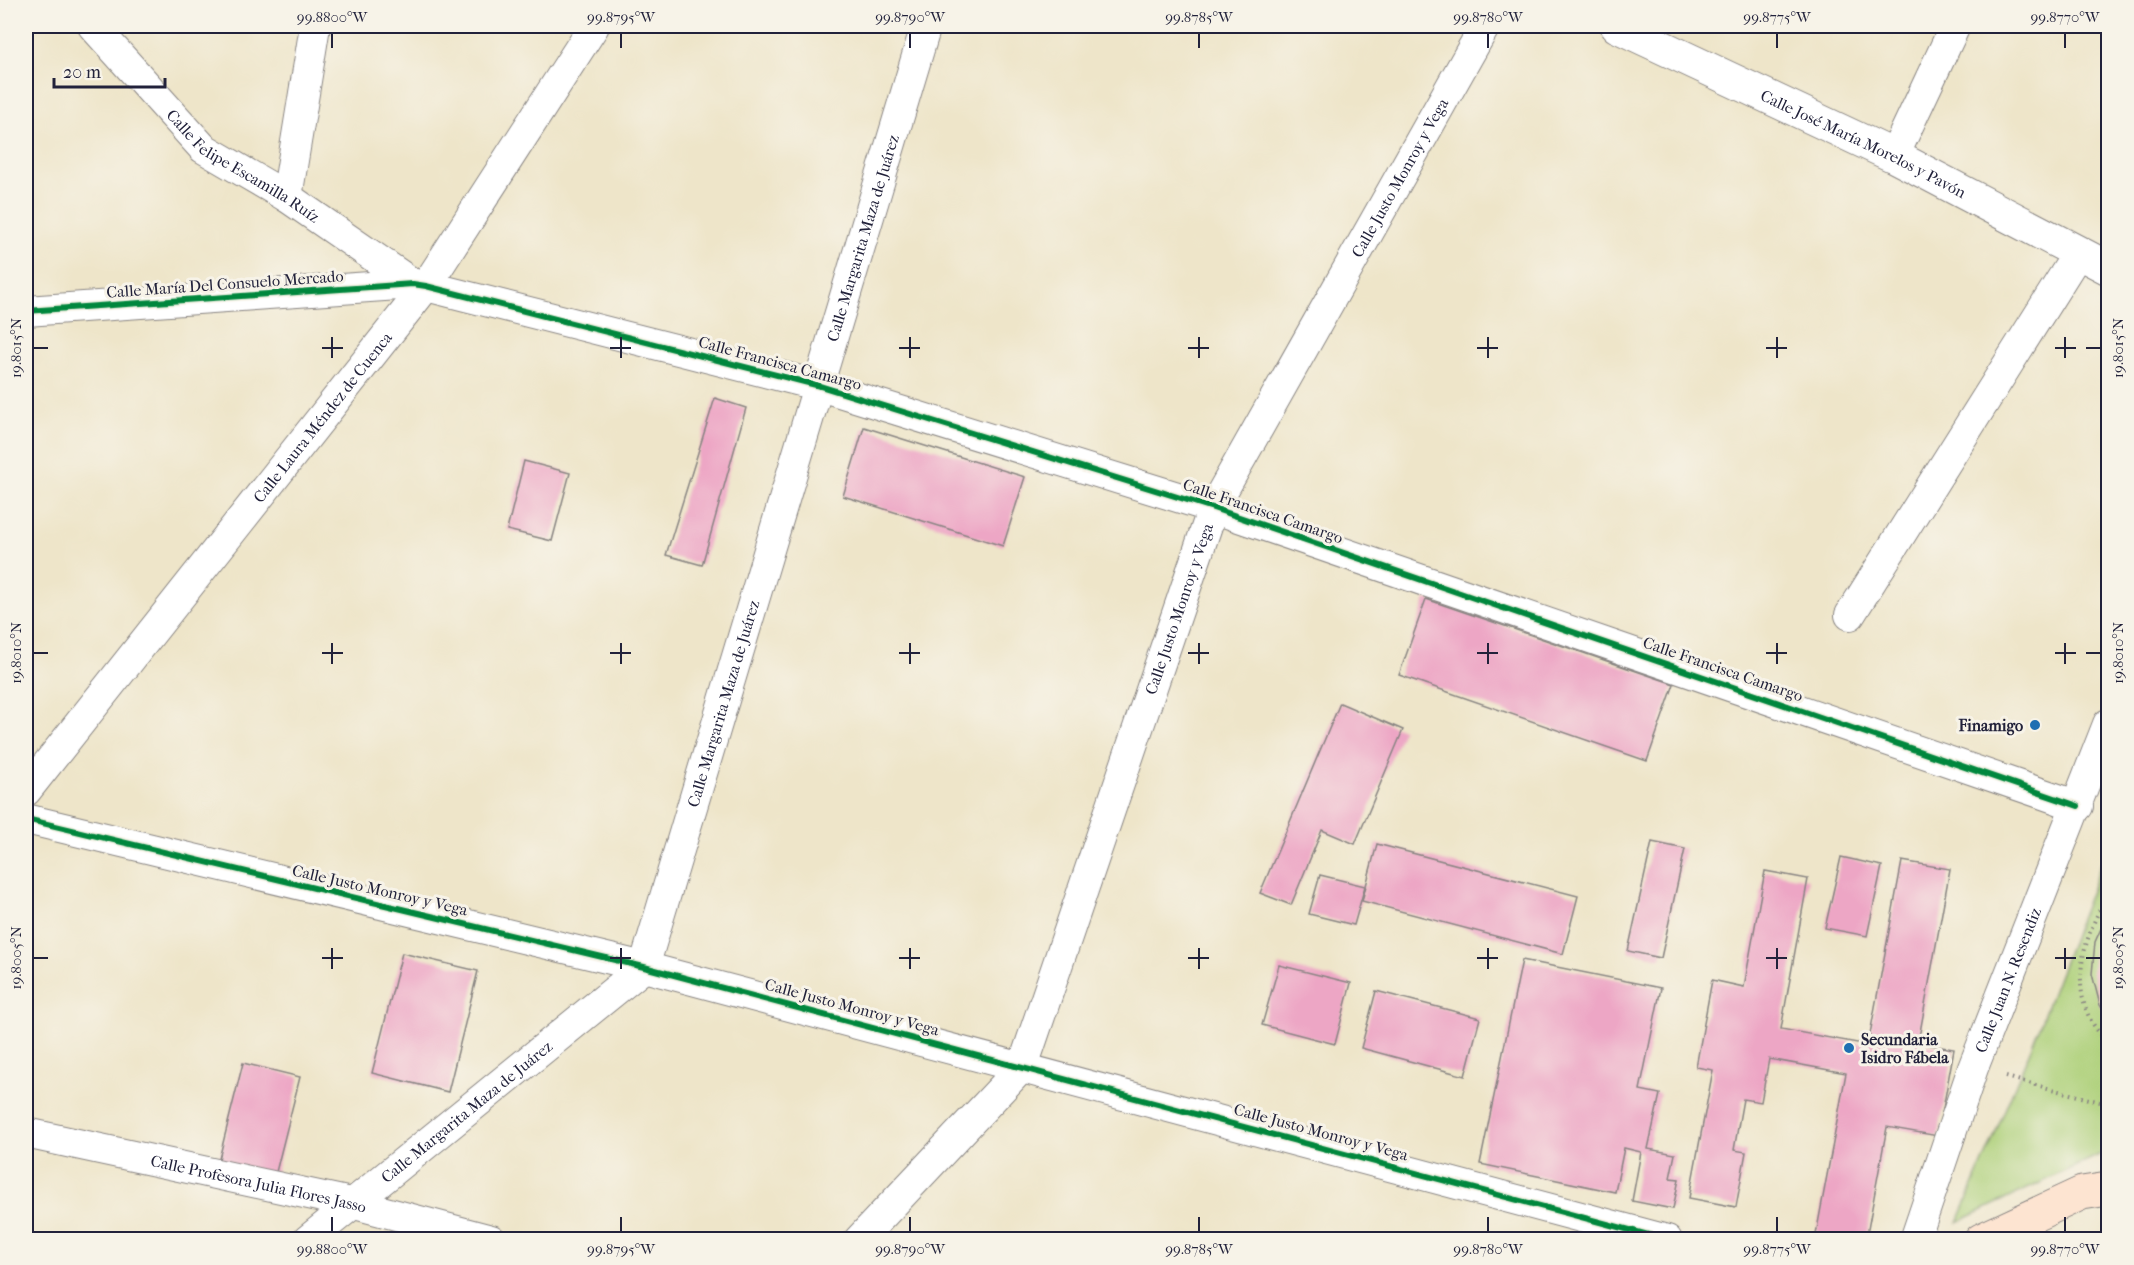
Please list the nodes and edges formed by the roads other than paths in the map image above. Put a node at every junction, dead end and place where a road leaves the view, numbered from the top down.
1 (93, 26) edge
2 (315, 26) edge
3 (594, 26) edge
4 (926, 26) edge
5 (1485, 26) edge
6 (1617, 26) edge
7 (1954, 26) edge
8 (1894, 156) junction
9 (287, 197) junction
10 (2078, 253) junction
11 (2109, 268) edge
12 (419, 285) junction
13 (26, 311) edge
14 (820, 386) junction
15 (1213, 508) junction
16 (1850, 615) dead end
17 (2109, 724) edge
18 (26, 791) edge
19 (2078, 806) junction
20 (26, 819) edge
21 (644, 967) junction
22 (1023, 1066) junction
23 (26, 1133) edge
24 (2109, 1189) edge
25 (351, 1203) junction
26 (308, 1239) edge
27 (491, 1239) edge
28 (860, 1239) edge
29 (1666, 1239) edge
30 (1915, 1239) edge
31 (1981, 1239) edge

1 - 9 street, Calle Felipe Escamilla Ruíz
2 - 9 street
3 - 12 street, Calle Laura Méndez de Cuenca
4 - 14 street, Calle Margarita Maza de Juárez
5 - 15 street, Calle Justo Monroy y Vega
6 - 8 street, Calle José María Morelos y Pavón
7 - 8 street
8 - 10 street, Calle José María Morelos y Pavón
9 - 12 street, Calle Felipe Escamilla Ruíz
10 - 11 street, Calle José María Morelos y Pavón
10 - 16 street
12 - 13 street, Calle María Del Consuelo Mercado
12 - 14 street, Calle Francisca Camargo
12 - 18 street, Calle Laura Méndez de Cuenca
14 - 15 street, Calle Francisca Camargo
14 - 21 street, Calle Margarita Maza de Juárez
15 - 19 street, Calle Francisca Camargo
15 - 22 street, Calle Justo Monroy y Vega
17 - 19 street, Calle Juan N. Resendiz
19 - 30 street, Calle Juan N. Resendiz
20 - 21 street, Calle Justo Monroy y Vega
21 - 22 street, Calle Justo Monroy y Vega
21 - 25 street, Calle Margarita Maza de Juárez
22 - 28 street, Calle Justo Monroy y Vega
22 - 29 street, Calle Justo Monroy y Vega
23 - 25 street, Calle Profesora Julia Flores Jasso
24 - 31 main road
25 - 26 street, Calle Margarita Maza de Juárez
25 - 27 street, Calle Profesora Julia Flores Jasso

